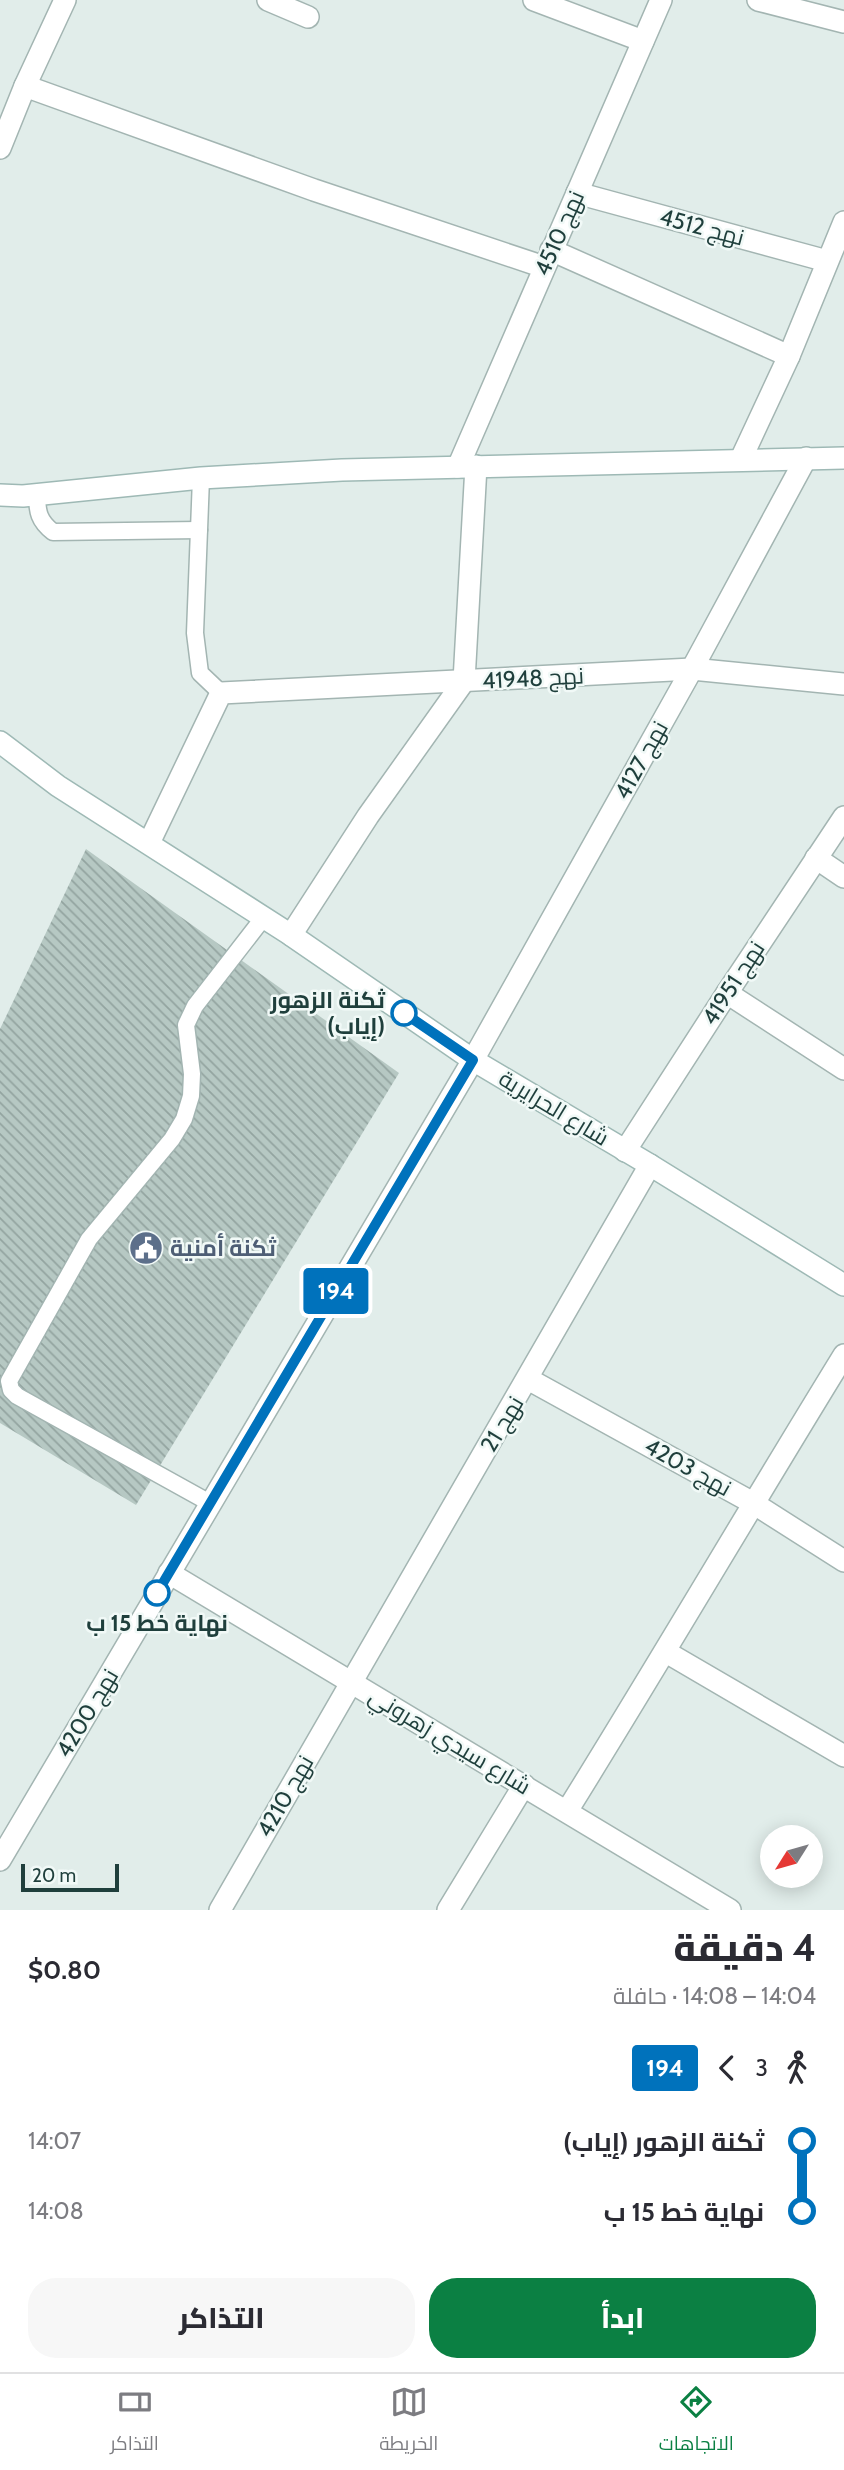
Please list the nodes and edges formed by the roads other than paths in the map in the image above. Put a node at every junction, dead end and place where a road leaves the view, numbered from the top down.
1 (65, 0) edge
2 (268, 0) edge
3 (534, 0) edge
4 (661, 0) edge
5 (758, 0) edge
6 (308, 18) dead end
7 (844, 22) edge
8 (643, 41) junction
9 (25, 86) junction
10 (0, 148) edge
11 (577, 193) junction
12 (844, 222) edge
13 (547, 258) junction
14 (827, 261) junction
15 (789, 356) junction
16 (806, 458) junction
17 (844, 458) edge
18 (741, 459) junction
19 (467, 466) junction
20 (201, 478) junction
21 (0, 495) edge
22 (30, 495) junction
23 (0, 505) edge
24 (199, 530) junction
25 (692, 669) junction
26 (464, 681) junction
27 (844, 684) edge
28 (222, 692) junction
29 (0, 742) edge
30 (0, 757) edge
31 (58, 786) junction
32 (844, 817) edge
33 (149, 844) junction
34 (816, 858) junction
35 (844, 877) edge
36 (264, 917) junction
37 (291, 935) junction
38 (726, 993) junction
39 (473, 1060) junction
40 (844, 1069) edge
41 (625, 1151) junction
42 (650, 1165) junction
43 (844, 1285) edge
44 (844, 1355) edge
45 (528, 1379) junction
46 (210, 1503) junction
47 (753, 1503) junction
48 (844, 1561) edge
49 (169, 1573) junction
50 (666, 1652) junction
51 (350, 1681) junction
52 (844, 1756) edge
53 (524, 1785) junction
54 (567, 1811) junction
55 (0, 1860) edge
56 (220, 1910) edge
57 (448, 1910) edge
58 (730, 1910) edge

1 - 9 street
2 - 6 street
3 - 8 street
4 - 8 street, نهج 4510
5 - 7 street
8 - 11 street, نهج 4510
9 - 10 street
9 - 13 street
11 - 13 street, نهج 4510
11 - 14 street, نهج 4512
12 - 14 street
13 - 15 street
13 - 19 street, نهج 4510
14 - 15 street
15 - 18 street
16 - 17 street
16 - 18 street
16 - 25 street, نهج 4127
18 - 19 street
19 - 20 street
19 - 26 street
20 - 22 street
20 - 24 lane
21 - 22 street
22 - 23 street
22 - 24 lane
24 - 28 lane
25 - 26 street, نهج 41948
25 - 27 street, نهج 41948
25 - 39 street, نهج 4127
26 - 28 street, نهج 41948
26 - 37 street
28 - 33 street
29 - 31 street, شارع الحرايرية
30 - 31 street, شارع الحرايرية
31 - 33 street, شارع الحرايرية
32 - 34 street, نهج 41951
33 - 36 street, شارع الحرايرية
34 - 35 street
34 - 38 street, نهج 41951
36 - 37 street, شارع الحرايرية
36 - 46 lane
37 - 39 street, شارع الحرايرية
38 - 40 street
38 - 41 street, نهج 41951
39 - 41 street, شارع الحرايرية
39 - 46 street, نهج 4200
41 - 42 street, شارع الحرايرية
42 - 43 street, شارع الحرايرية
42 - 45 street, نهج 21
44 - 47 street
45 - 47 street, نهج 4203
45 - 51 street, نهج 21
46 - 49 street, نهج 4200
47 - 48 street, نهج 4203
47 - 50 street
49 - 51 street, شارع سيدي زهروني
49 - 55 street, نهج 4200
50 - 52 street
50 - 54 street
51 - 53 street, شارع سيدي زهروني
51 - 56 street, نهج 4210
53 - 54 street, شارع سيدي زهروني
53 - 57 street
54 - 58 street, شارع سيدي زهروني

